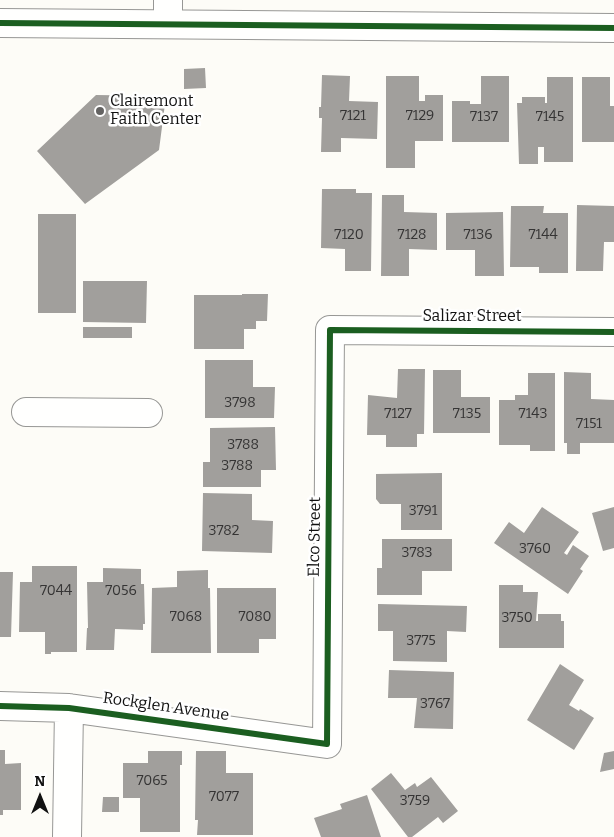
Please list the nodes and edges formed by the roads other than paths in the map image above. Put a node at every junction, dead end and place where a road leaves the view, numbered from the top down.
1 (168, 12) edge
2 (0, 23) edge
3 (614, 28) edge
4 (330, 330) joint
5 (614, 332) edge
6 (26, 412) dead end
7 (148, 413) dead end
8 (0, 706) edge
9 (69, 708) junction
10 (327, 744) joint
11 (67, 837) edge

1 - 2 street
1 - 3 street
4 - 5 street, Salizar Street
4 - 10 street, Elco Street
6 - 7 street
8 - 9 street, Rockglen Avenue
9 - 10 street, Rockglen Avenue
9 - 11 street

